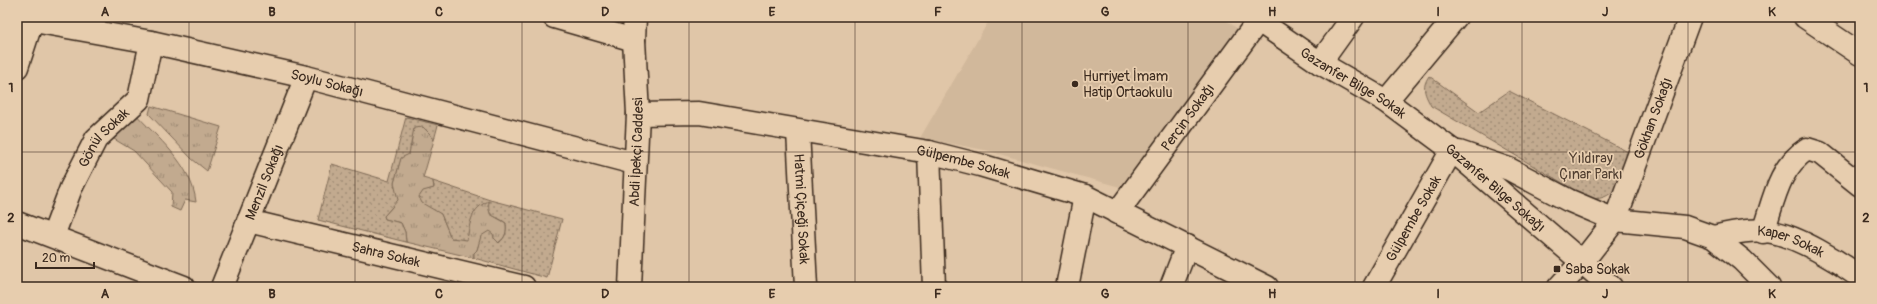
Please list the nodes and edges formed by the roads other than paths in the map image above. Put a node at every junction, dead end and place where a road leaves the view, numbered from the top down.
1 (554, 17) edge
2 (635, 17) edge
3 (1353, 17) edge
4 (1456, 17) edge
5 (1690, 17) edge
6 (1806, 17) edge
7 (25, 19) edge
8 (1256, 19) edge
9 (634, 40) junction
10 (151, 42) junction
11 (1860, 54) edge
12 (1320, 63) junction
13 (17, 67) edge
14 (306, 77) junction
15 (1386, 101) junction
16 (638, 114) junction
17 (798, 130) junction
18 (1452, 150) junction
19 (929, 152) junction
20 (634, 163) junction
21 (1860, 185) edge
22 (1085, 196) junction
23 (1117, 213) junction
24 (1614, 220) junction
25 (248, 221) junction
26 (17, 223) edge
27 (1763, 232) junction
28 (53, 236) junction
29 (1714, 237) junction
30 (1186, 246) junction
31 (1583, 261) junction
32 (1860, 277) edge
33 (184, 287) edge
34 (222, 287) edge
35 (524, 287) edge
36 (630, 287) edge
37 (806, 287) edge
38 (934, 287) edge
39 (1067, 287) edge
40 (1171, 287) edge
41 (1267, 287) edge
42 (1374, 287) edge
43 (1559, 287) edge
44 (1611, 287) edge
45 (1769, 287) edge

1 - 9 street
2 - 9 street, Abdi İpekçi Caddesi
3 - 12 street
4 - 15 street
5 - 24 street, Gökhan Sokağı
6 - 11 street
7 - 10 street, Soylu Sokağı
7 - 13 street
8 - 12 street, Gazanfer Bilge Sokak
8 - 23 street, Perçin Sokağı
9 - 16 street, Abdi İpekçi Caddesi
10 - 14 street, Soylu Sokağı
10 - 28 street, Gönül Sokak
12 - 15 street, Gazanfer Bilge Sokak
14 - 20 street, Soylu Sokağı
14 - 25 street, Menzil Sokağı
15 - 18 street, Gazanfer Bilge Sokak
16 - 17 street, Gülpembe Sokak
16 - 20 street, Abdi İpekçi Caddesi
17 - 19 street, Gülpembe Sokak
17 - 37 street, Hatmi Çiçeği Sokak
18 - 24 street, Gazanfer Bilge Sokağı
18 - 31 street, Gazanfer Bilge Sokağı
18 - 42 street, Gülpembe Sokak
19 - 22 street, Gülpembe Sokak
19 - 38 street
20 - 36 street, Abdi İpekçi Caddesi
21 - 27 street
22 - 23 street, Gülpembe Sokak
22 - 39 street
23 - 30 street, Gülpembe Sokak
24 - 29 street
24 - 31 street, Gökhan Sokağı
25 - 34 street, Menzil Sokağı
25 - 35 street, Sahra Sokak
26 - 28 street
27 - 29 street, Kaper Sokak
27 - 32 street, Kaper Sokak
28 - 33 street
29 - 45 street
30 - 40 street
30 - 41 street, Gülpembe Sokak
31 - 43 street, Gökhan Sokağı
31 - 44 street, Gazanfer Bilge Sokağı

